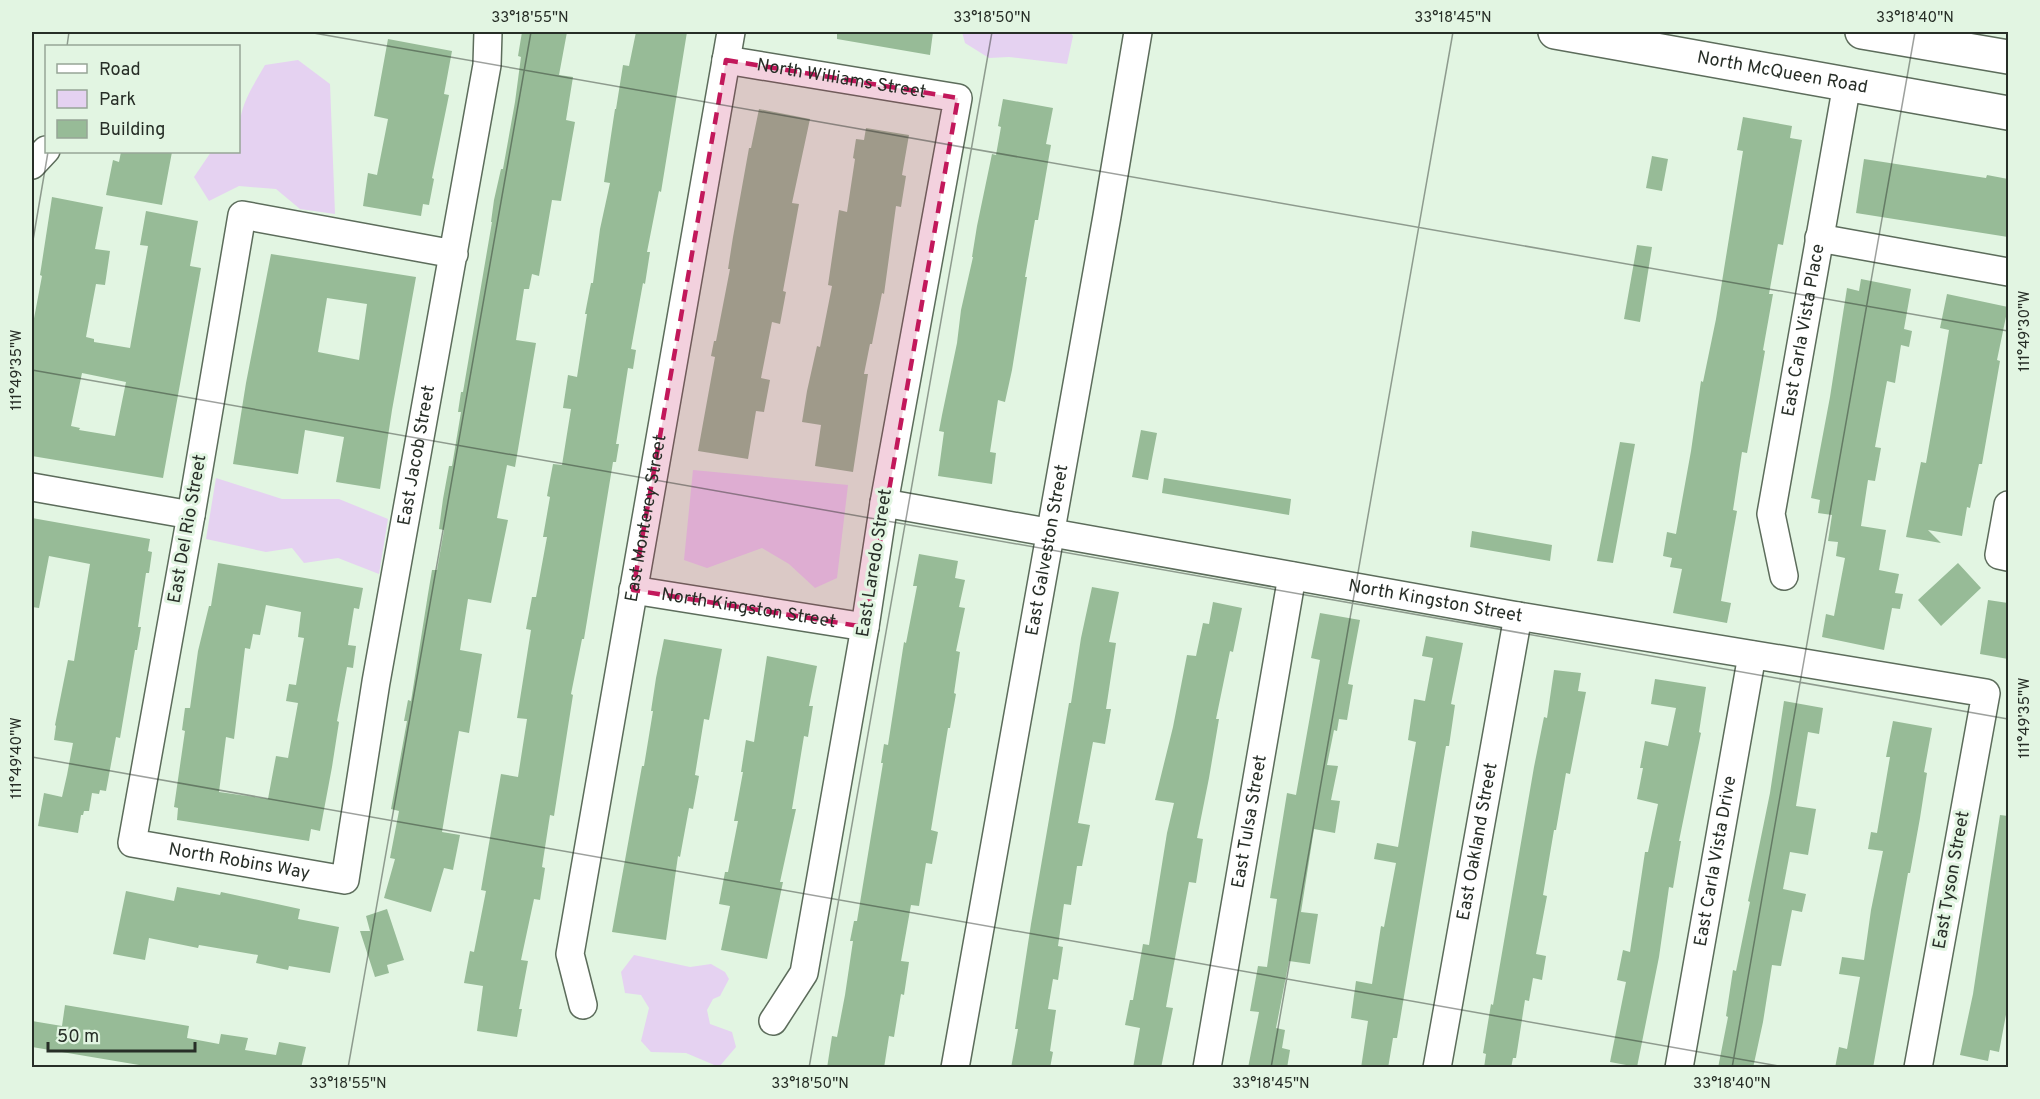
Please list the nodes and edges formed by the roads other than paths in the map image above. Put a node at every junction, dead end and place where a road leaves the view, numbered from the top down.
1 (488, 32) edge
2 (731, 32) edge
3 (1138, 32) edge
4 (1555, 32) edge
5 (1862, 32) edge
6 (2008, 57) edge
7 (726, 60) junction
8 (1847, 84) junction
9 (958, 98) joint
10 (2008, 113) edge
11 (45, 151) edge
12 (32, 165) edge
13 (1819, 238) junction
14 (454, 254) junction
15 (2008, 272) edge
16 (32, 487) edge
17 (884, 503) junction
18 (2008, 505) edge
19 (191, 515) junction
20 (1050, 533) junction
21 (2004, 556) edge
22 (1292, 576) junction
23 (1784, 576) dead end
24 (633, 590) junction
25 (1518, 616) junction
26 (864, 627) junction
27 (1752, 655) junction
28 (1986, 693) joint
29 (132, 843) joint
30 (345, 880) joint
31 (583, 1005) dead end
32 (773, 1021) dead end
33 (955, 1068) edge
34 (1207, 1068) edge
35 (1437, 1068) edge
36 (1679, 1068) edge
37 (1918, 1068) edge

1 - 14 street, East Jacob Street
2 - 7 street, East Monterey Street
3 - 20 street, East Galveston Street
4 - 8 main road, North McQueen Road
5 - 6 main road
7 - 9 street, North Williams Street
7 - 24 street, East Monterey Street
8 - 10 main road, North McQueen Road
8 - 13 street, East Carla Vista Place
9 - 17 street, East Laredo Street
11 - 12 street
13 - 15 street
13 - 23 street, East Carla Vista Place
14 - 19 street, East Del Rio Street
14 - 30 street, East Jacob Street
16 - 19 street
17 - 20 street, North Kingston Street
17 - 26 street, East Laredo Street
18 - 21 street
19 - 29 street, East Del Rio Street
20 - 22 street, North Kingston Street
20 - 33 street, East Galveston Street
22 - 25 street, North Kingston Street
22 - 34 street, East Tulsa Street
24 - 26 street, North Kingston Street
24 - 31 street, East Monterey Street
25 - 27 street, North Kingston Street
25 - 35 street, East Oakland Street
26 - 32 street, East Laredo Street
27 - 28 street, North Kingston Street
27 - 36 street, East Carla Vista Drive
28 - 37 street, East Tyson Street
29 - 30 street, North Robins Way

